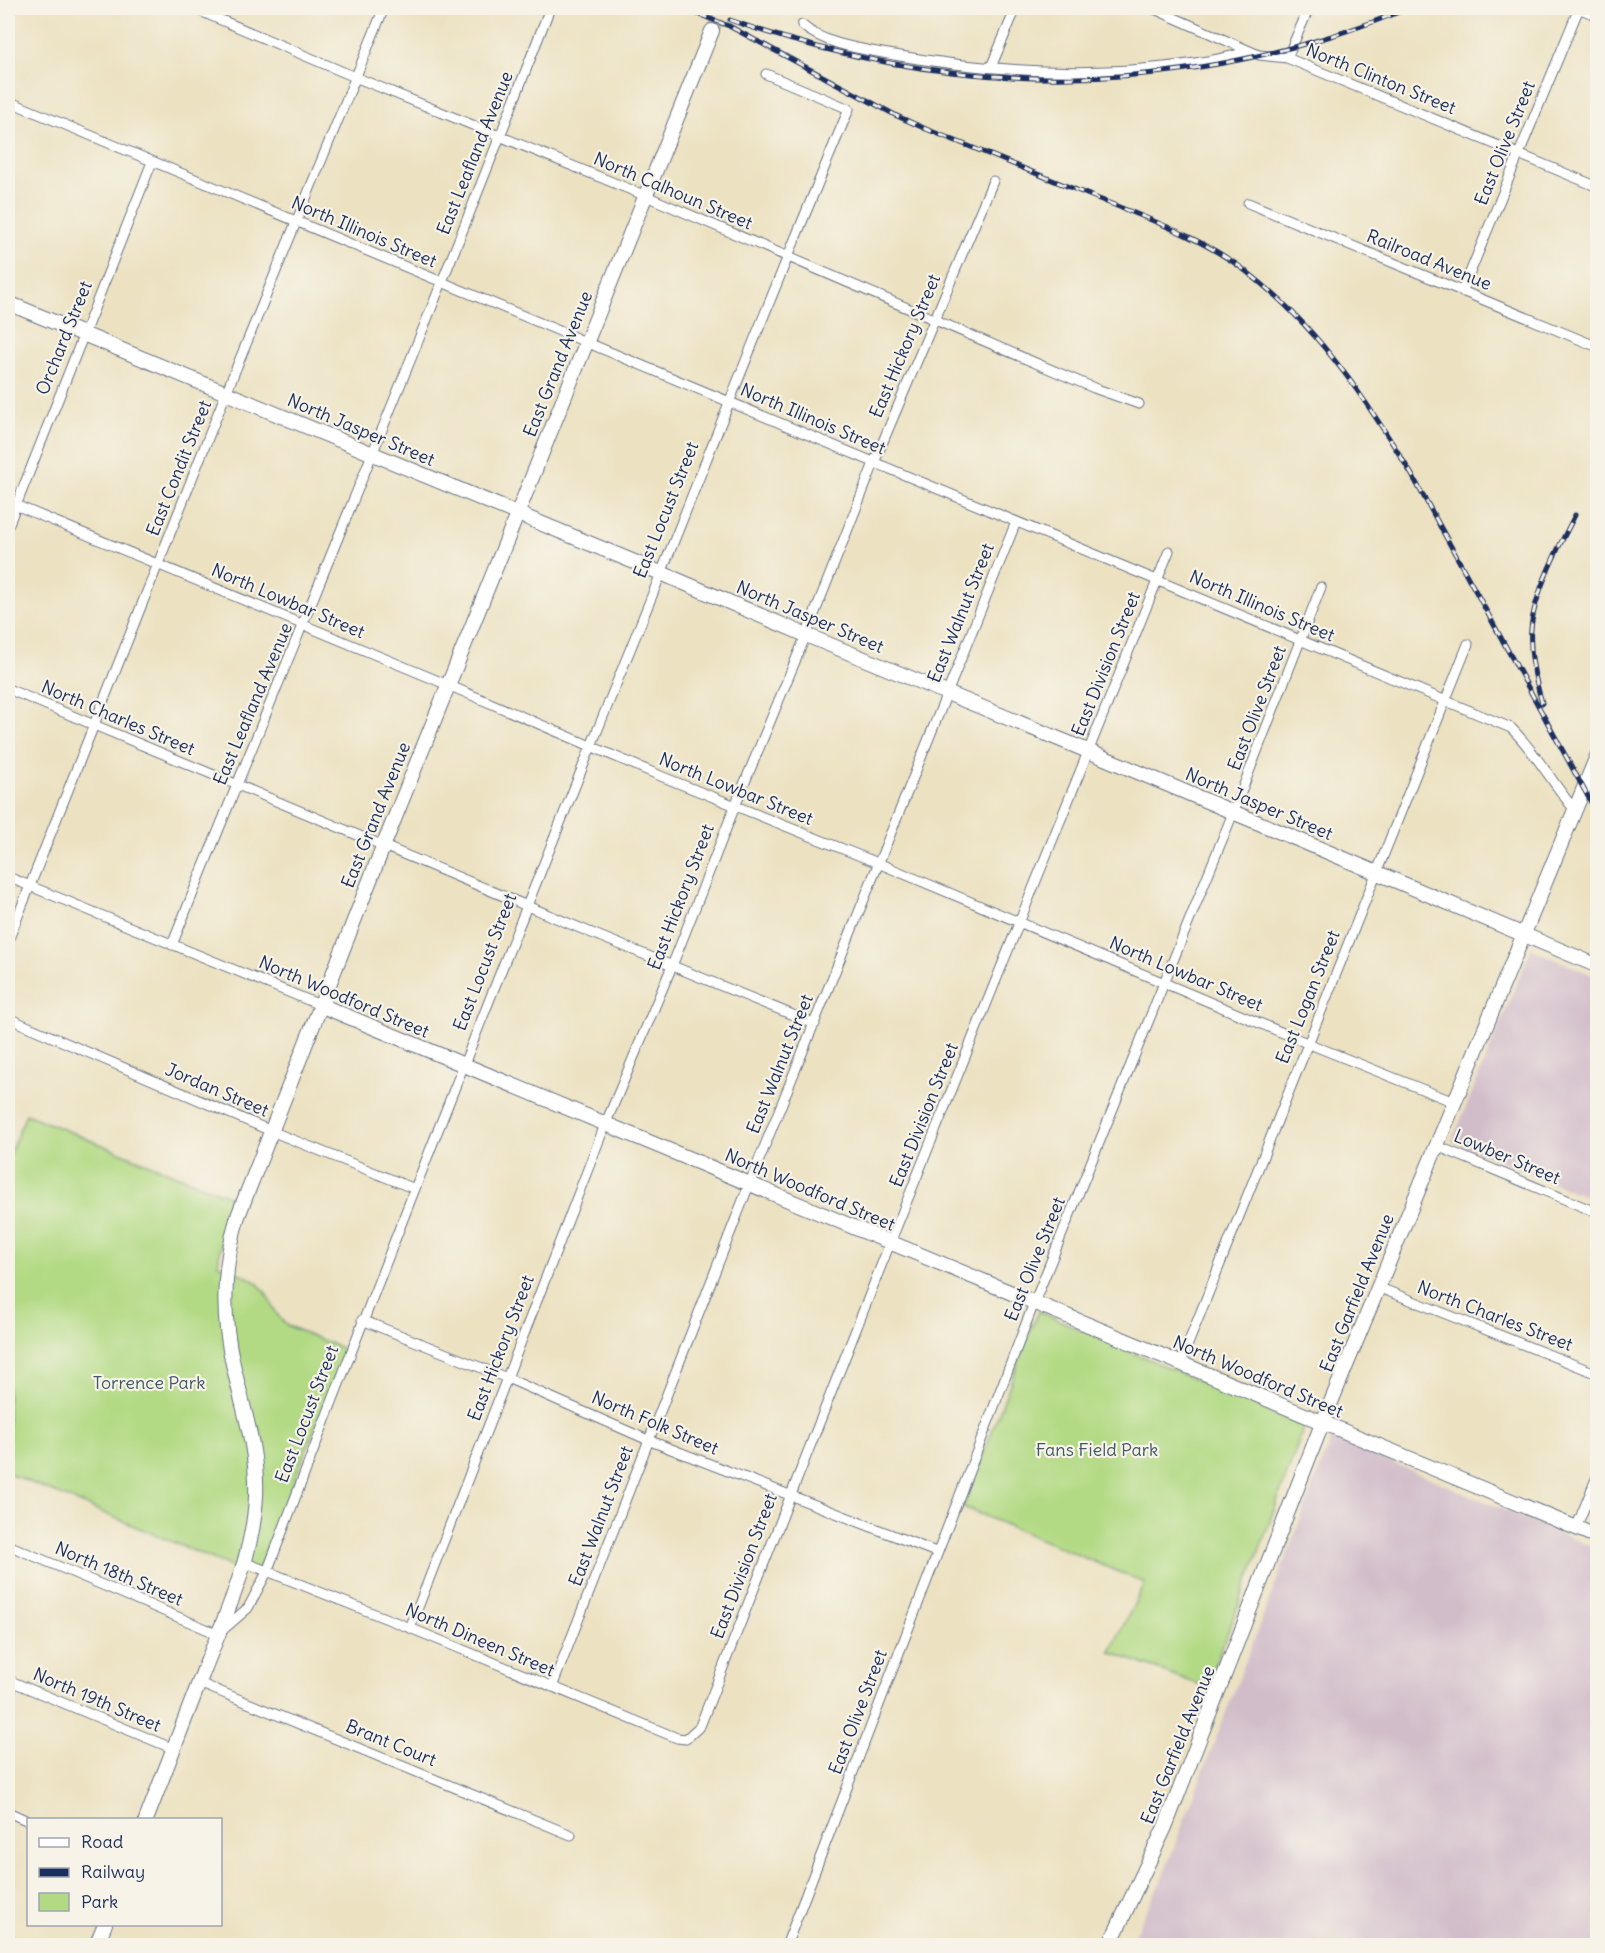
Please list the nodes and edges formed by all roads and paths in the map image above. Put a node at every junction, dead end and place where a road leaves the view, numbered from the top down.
1 (193, 8) edge
2 (384, 8) edge
3 (550, 8) edge
4 (1016, 8) edge
5 (1152, 8) edge
6 (1309, 8) edge
7 (1579, 8) edge
8 (1598, 16) edge
9 (802, 25) dead end
10 (712, 31) tunnel mouth
11 (1249, 51) junction
12 (1287, 58) junction
13 (992, 67) junction
14 (766, 74) dead end
15 (355, 77) junction
16 (8, 101) edge
17 (500, 136) junction
18 (1519, 153) junction
19 (152, 162) junction
20 (993, 182) dead end
21 (1598, 187) edge
22 (646, 196) junction
23 (1248, 203) dead end
24 (296, 221) junction
25 (786, 257) junction
26 (440, 282) junction
27 (1462, 292) junction
28 (8, 303) edge
29 (934, 319) junction
30 (84, 333) junction
31 (585, 342) junction
32 (1598, 347) edge
33 (226, 393) junction
34 (729, 402) junction
35 (1139, 404) dead end
36 (372, 455) junction
37 (874, 463) junction
38 (12, 504) edge
39 (518, 514) junction
40 (1016, 522) junction
41 (8, 526) edge
42 (1169, 551) dead end
43 (158, 565) junction
44 (661, 573) junction
45 (1157, 580) junction
46 (1321, 587) dead end
47 (304, 625) junction
48 (806, 635) junction
49 (1301, 641) junction
50 (1468, 644) dead end
51 (448, 685) junction
52 (8, 690) edge
53 (946, 694) junction
54 (1445, 700) junction
55 (94, 726) junction
56 (590, 745) junction
57 (1088, 751) junction
58 (1598, 754) edge
59 (236, 786) junction
60 (735, 806) junction
61 (1574, 809) junction
62 (1233, 813) junction
63 (383, 846) junction
64 (878, 863) junction
65 (1377, 873) junction
66 (8, 877) edge
67 (30, 886) junction
68 (527, 905) junction
69 (1020, 923) junction
70 (1522, 934) junction
71 (8, 941) edge
72 (172, 945) junction
73 (672, 966) junction
74 (1598, 966) edge
75 (1164, 984) junction
76 (320, 1005) junction
77 (8, 1018) edge
78 (815, 1024) junction
79 (1307, 1043) junction
80 (464, 1067) junction
81 (1454, 1102) junction
82 (605, 1125) junction
83 (271, 1131) junction
84 (1437, 1146) junction
85 (748, 1185) junction
86 (415, 1189) junction
87 (1598, 1213) edge
88 (890, 1243) junction
89 (1380, 1288) junction
90 (1034, 1303) junction
91 (362, 1320) junction
92 (1180, 1364) junction
93 (1598, 1374) edge
94 (507, 1378) junction
95 (1322, 1424) junction
96 (648, 1440) junction
97 (1598, 1474) edge
98 (790, 1496) junction
99 (1576, 1528) junction
100 (1598, 1538) edge
101 (8, 1545) edge
102 (936, 1552) junction
103 (244, 1562) junction
104 (267, 1572) junction
105 (410, 1628) junction
106 (218, 1634) junction
107 (8, 1680) edge
108 (199, 1683) junction
109 (552, 1687) junction
110 (700, 1725) joint
111 (174, 1749) junction
112 (8, 1812) edge
113 (147, 1818) edge
114 (27, 1821) edge
115 (571, 1835) dead end
116 (104, 1926) edge
117 (8, 1943) edge
118 (97, 1945) edge
119 (13, 1946) edge
120 (786, 1946) edge
121 (1109, 1946) edge

1 - 15 street, North Calhoun Street
2 - 15 street, East Condit Street
3 - 17 street, East Leafland Avenue
4 - 13 street
5 - 11 street, North Clinton Street
6 - 12 street
7 - 8 street
7 - 18 street, East Olive Street
9 - 13 street
10 - 22 street, East Grand Avenue
11 - 12 street, North Clinton Street
11 - 13 street
12 - 18 street, North Clinton Street
14 - 25 street, East Locust Street
15 - 17 street, North Calhoun Street
15 - 24 street, East Condit Street
16 - 19 street, North Illinois Street
17 - 22 street, North Calhoun Street
17 - 26 street, East Leafland Avenue
18 - 21 street, North Clinton Street
18 - 27 street, East Olive Street
19 - 24 street, North Illinois Street
19 - 30 street, Orchard Street
20 - 29 street, East Hickory Street
22 - 25 street, North Calhoun Street
22 - 31 street, East Grand Avenue
23 - 27 street, Railroad Avenue
24 - 26 street, North Illinois Street
24 - 33 street, East Condit Street
25 - 29 street, North Calhoun Street
25 - 34 street, East Locust Street
26 - 31 street, North Illinois Street
26 - 36 street, East Leafland Avenue
27 - 32 street, Railroad Avenue
28 - 30 street, North Jasper Street
29 - 35 street, North Calhoun Street
29 - 37 street, East Hickory Street
30 - 33 street, North Jasper Street
30 - 38 street, Orchard Street
31 - 34 street, North Illinois Street
31 - 39 street, East Grand Avenue
33 - 36 street, North Jasper Street
33 - 43 street, East Condit Street
34 - 37 street, North Illinois Street
34 - 44 street, East Locust Street
36 - 39 street, North Jasper Street
36 - 47 street, East Leafland Avenue
37 - 40 street, North Illinois Street
37 - 48 street, East Hickory Street
38 - 41 street, Orchard Street
38 - 43 street, North Lowbar Street
39 - 44 street, North Jasper Street
39 - 51 street, East Grand Avenue
40 - 45 street, North Illinois Street
40 - 53 street, East Walnut Street
42 - 45 street, East Division Street
43 - 47 street, North Lowbar Street
43 - 55 street, East Condit Street
44 - 48 street, North Jasper Street
44 - 56 street, East Locust Street
45 - 49 street, North Illinois Street
45 - 57 street, East Division Street
46 - 49 street, East Olive Street
47 - 51 street, North Lowbar Street
47 - 59 street, East Leafland Avenue
48 - 53 street, North Jasper Street
48 - 60 street, East Hickory Street
49 - 54 street, North Illinois Street
49 - 62 street, East Olive Street
50 - 54 street, East Logan Street
51 - 56 street, North Lowbar Street
51 - 63 street, East Grand Avenue
52 - 55 street, North Charles Street
53 - 57 street, North Jasper Street
53 - 64 street, East Walnut Street
54 - 61 street, North Illinois Street
54 - 65 street, East Logan Street
55 - 59 street, North Charles Street
55 - 67 street, East Condit Street
56 - 60 street, North Lowbar Street
56 - 68 street, East Locust Street
57 - 62 street, North Jasper Street
57 - 69 street, East Division Street
58 - 61 street, East Garfield Avenue
59 - 63 street, North Charles Street
59 - 72 street, East Leafland Avenue
60 - 64 street, North Lowbar Street
60 - 73 street, East Hickory Street
61 - 70 street, East Garfield Avenue
62 - 65 street, North Jasper Street
62 - 75 street, East Olive Street
63 - 68 street, North Charles Street
63 - 76 street, East Grand Avenue
64 - 69 street, North Lowbar Street
64 - 78 street, East Walnut Street
65 - 70 street, North Jasper Street
65 - 79 street, East Logan Street
66 - 67 street, North Woodford Street
67 - 71 street, East Condit Street
67 - 72 street, North Woodford Street
68 - 73 street, North Charles Street
68 - 80 street, East Locust Street
69 - 75 street, North Lowbar Street
69 - 88 street, East Division Street
70 - 74 street, North Jasper Street
70 - 81 street, East Garfield Avenue
72 - 76 street, North Woodford Street
73 - 78 street, North Charles Street
73 - 82 street, East Hickory Street
75 - 79 street, North Lowbar Street
75 - 90 street, East Olive Street
76 - 80 street, North Woodford Street
76 - 83 street, East Grand Avenue
77 - 83 street, Jordan Street
78 - 85 street, East Walnut Street
79 - 81 street, North Lowbar Street
79 - 92 street, East Logan Street
80 - 82 street, North Woodford Street
80 - 86 street, East Locust Street
81 - 84 street, East Garfield Avenue
82 - 85 street, North Woodford Street
82 - 94 street, East Hickory Street
83 - 86 street, Jordan Street
83 - 103 street, East Grand Avenue
84 - 87 street, Lowber Street
84 - 89 street, East Garfield Avenue
85 - 88 street, North Woodford Street
85 - 96 street, East Walnut Street
86 - 91 street, East Locust Street
88 - 90 street, North Woodford Street
88 - 98 street, East Division Street
89 - 93 street, North Charles Street
89 - 95 street, East Garfield Avenue
90 - 92 street, North Woodford Street
90 - 102 street, East Olive Street
91 - 94 street, North Folk Street
91 - 104 street, East Locust Street
92 - 95 street, North Woodford Street
94 - 96 street, North Folk Street
94 - 105 street, East Hickory Street
95 - 99 street, North Woodford Street
95 - 121 street, East Garfield Avenue
96 - 98 street, North Folk Street
96 - 109 street, East Walnut Street
97 - 99 street
98 - 102 street, North Folk Street
98 - 110 street, East Division Street
99 - 100 street, North Woodford Street
101 - 106 street, North 18th Street
102 - 120 street, East Olive Street
103 - 104 street, North Dineen Street
103 - 106 street, East Grand Avenue
104 - 105 street, North Dineen Street
104 - 106 street, East Locust Street
105 - 109 street, North Dineen Street
106 - 108 street, East Locust Street
107 - 111 street, North 19th Street
108 - 111 street, East Locust Street
108 - 115 street, Brant Court
109 - 110 street, North Dineen Street
111 - 113 street, East Locust Street
112 - 114 street
116 - 118 street
117 - 119 street

